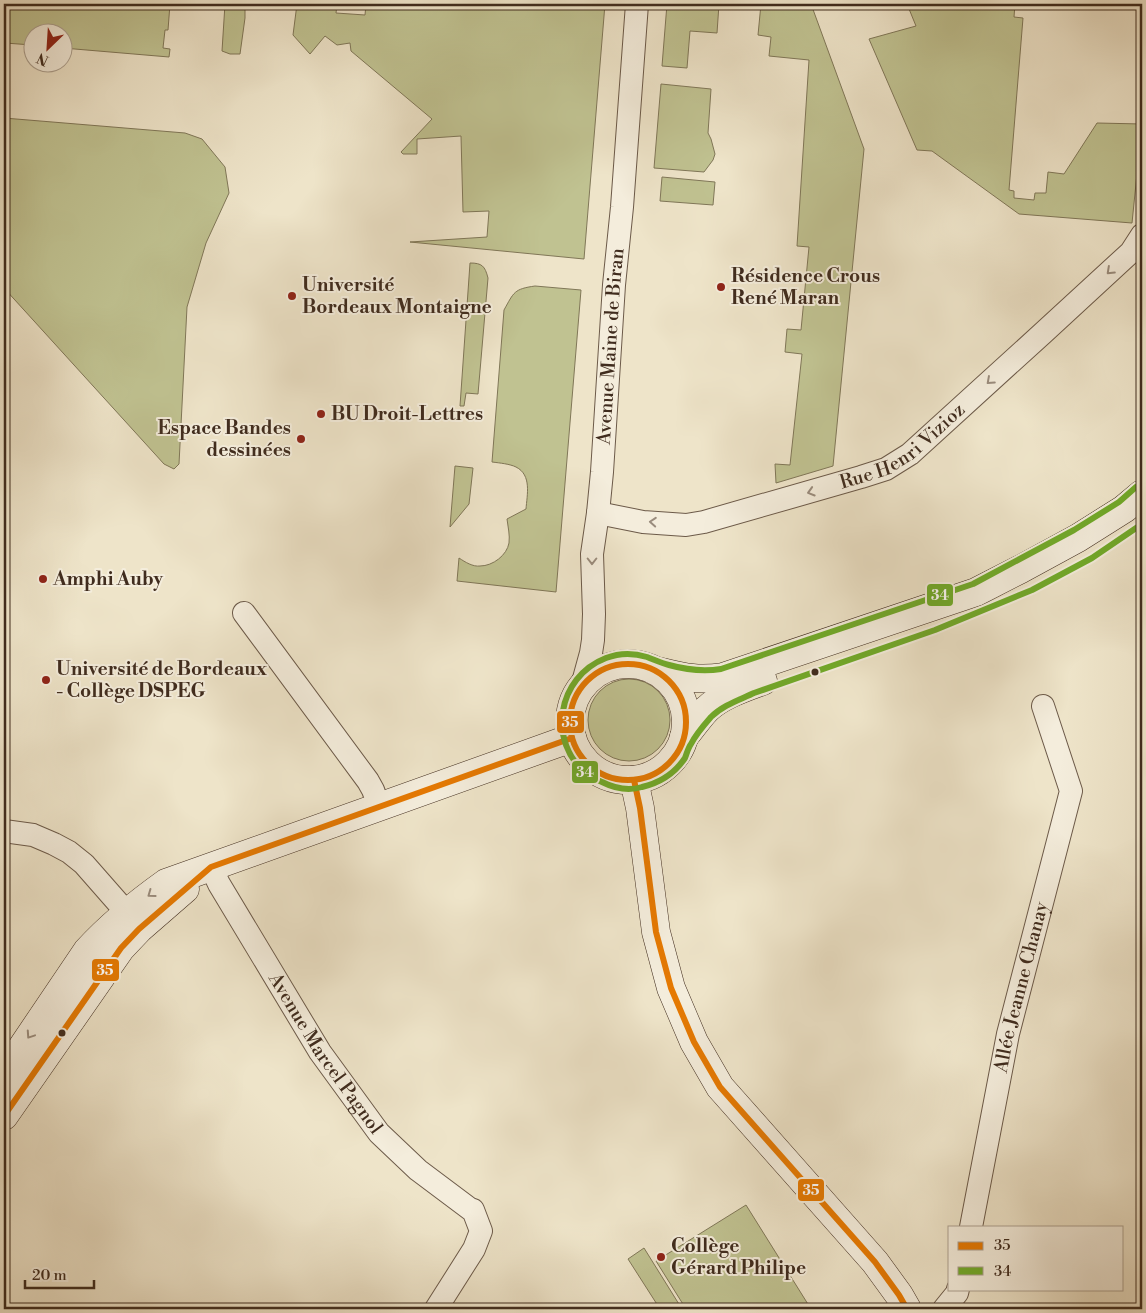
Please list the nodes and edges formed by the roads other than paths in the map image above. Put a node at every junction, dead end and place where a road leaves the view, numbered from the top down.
1 (637, 4) edge
2 (1142, 235) edge
3 (1142, 494) edge
4 (598, 513) junction
5 (1142, 513) edge
6 (244, 613) dead end
7 (658, 672) junction
8 (582, 686) junction
9 (1043, 706) dead end
10 (684, 737) junction
11 (572, 738) junction
12 (634, 780) junction
13 (379, 806) junction
14 (4, 832) edge
15 (211, 867) junction
16 (126, 913) junction
17 (4, 1074) edge
18 (4, 1116) edge
19 (970, 1226) edge
20 (958, 1290) edge
21 (436, 1309) edge
22 (907, 1309) edge
23 (944, 1309) edge

1 - 4 street, Avenue Maine de Biran
2 -> 4 street, Rue Henri Vizioz
3 - 7 main road
4 -> 8 street, Avenue Maine de Biran
5 - 10 main road
6 - 13 street
7 - 8 main road
7 - 10 main road
8 - 11 main road
9 - 19 street, Allée Jeanne Chanay
10 - 12 main road
11 - 12 main road
11 - 13 main road
12 - 22 main road
13 - 15 main road
14 - 16 street
15 -> 16 main road
15 - 18 main road
15 - 21 street, Avenue Marcel Pagnol
16 -> 17 main road
20 - 23 street

